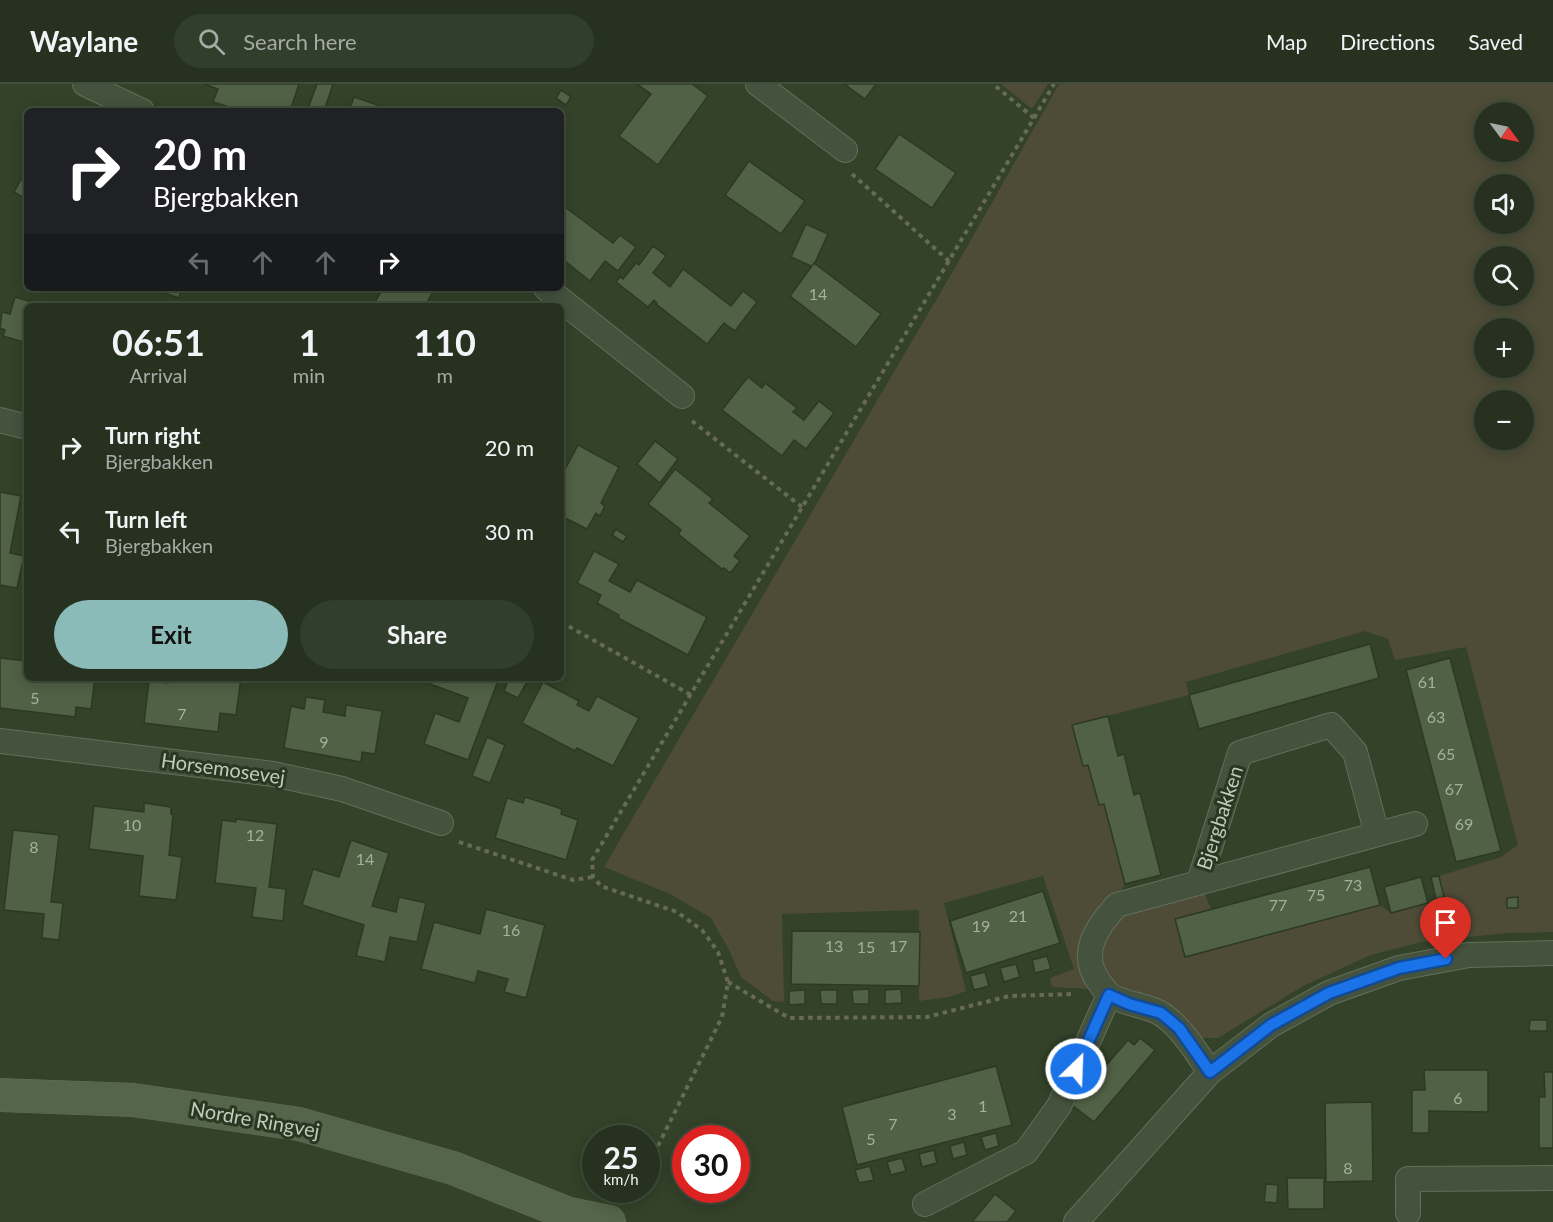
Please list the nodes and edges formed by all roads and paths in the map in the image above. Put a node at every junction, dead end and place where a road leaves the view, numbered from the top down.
1 (85, 84) edge
2 (758, 84) edge
3 (993, 84) edge
4 (1054, 84) edge
5 (135, 108) edge
6 (1034, 118) junction
7 (845, 150) joint
8 (950, 262) junction
9 (550, 291) edge
10 (682, 396) joint
11 (0, 420) edge
12 (24, 426) edge
13 (802, 507) junction
14 (564, 624) edge
15 (690, 694) junction
16 (0, 741) edge
17 (441, 823) joint
18 (1415, 824) dead end
19 (1377, 834) junction
20 (593, 877) junction
21 (1199, 882) junction
22 (1553, 953) edge
23 (728, 982) junction
24 (1109, 995) junction
25 (1210, 1072) junction
26 (0, 1095) edge
27 (660, 1142) edge
28 (1553, 1178) edge
29 (926, 1204) dead end
30 (1408, 1213) dead end
31 (574, 1218) edge
32 (609, 1222) edge
33 (1076, 1222) edge

1 - 5 street
2 - 7 street
3 - 6 path
4 - 6 path
6 - 8 path
7 - 8 path
8 - 13 path
9 - 10 street
10 - 13 path
11 - 12 street
13 - 15 path
14 - 15 path
15 - 20 path
16 - 17 street, Horsemosevej
17 - 20 path
18 - 19 street, Bjergbakken
19 - 21 street, Bjergbakken
19 - 21 street, Bjergbakken
20 - 23 path
21 - 24 street, Bjergbakken
22 - 25 street
23 - 24 path
23 - 27 path
24 - 25 street
24 - 29 street
25 - 33 street
26 - 31 street, Nordre Ringvej
28 - 30 street
31 - 32 street, Nordre Ringvej

